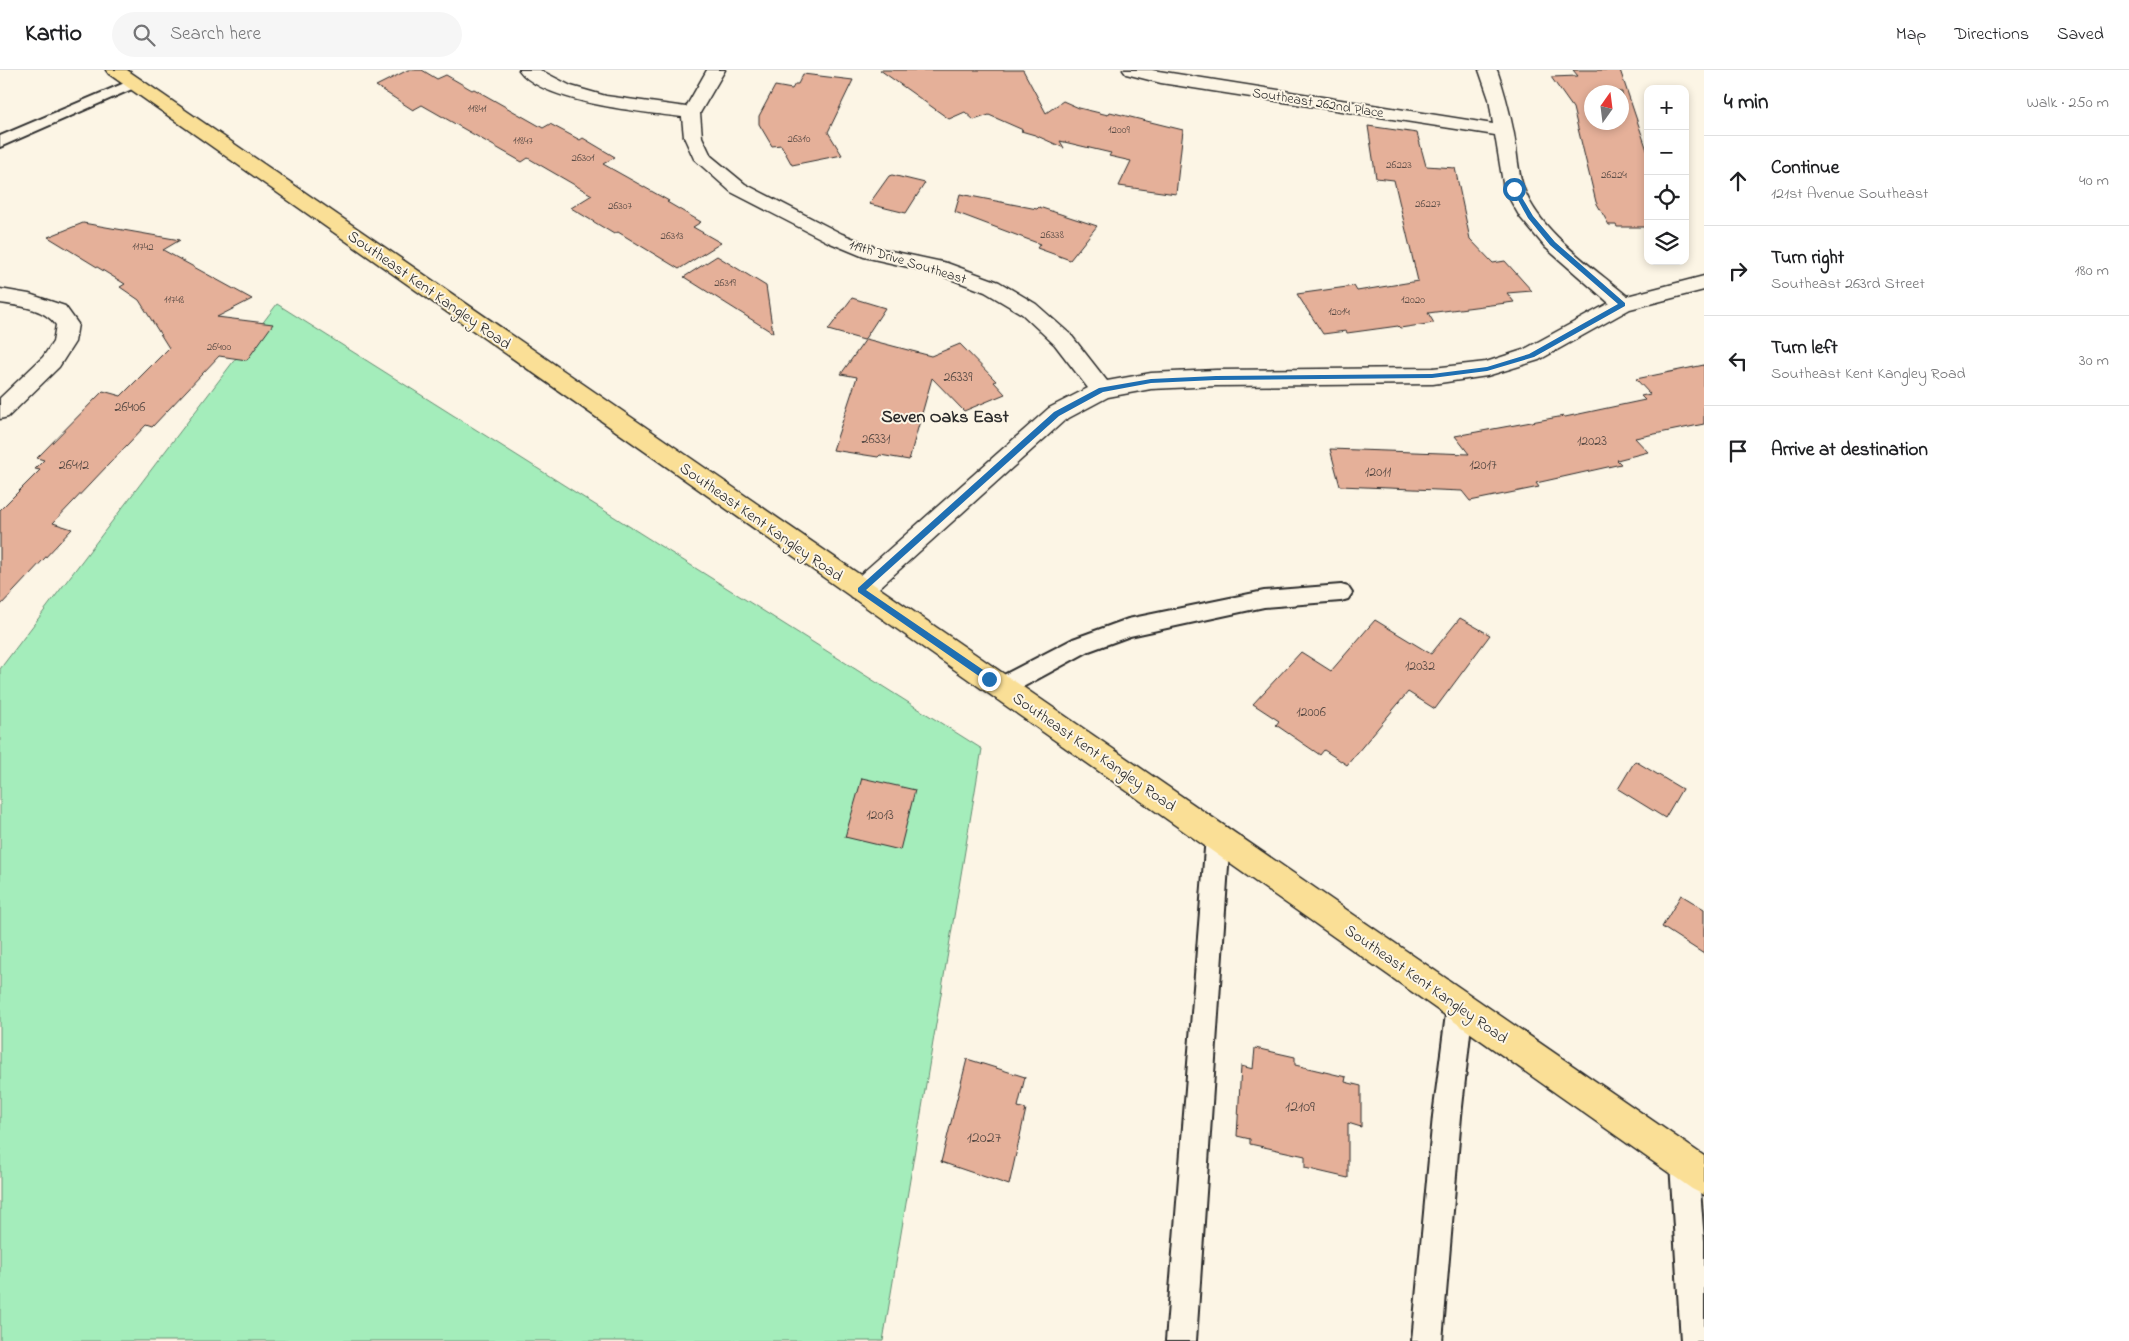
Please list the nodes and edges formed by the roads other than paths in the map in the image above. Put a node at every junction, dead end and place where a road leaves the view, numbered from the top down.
1 (528, 70) edge
2 (716, 70) edge
3 (1132, 70) edge
4 (1488, 70) edge
5 (125, 77) edge
6 (691, 112) junction
7 (1505, 131) junction
8 (0, 142) edge
9 (1704, 283) edge
10 (0, 296) edge
11 (1623, 304) junction
12 (1102, 390) junction
13 (0, 411) edge
14 (860, 590) junction
15 (1341, 593) dead end
16 (1002, 687) junction
17 (1218, 836) junction
18 (1460, 1006) junction
19 (1694, 1170) edge
20 (1181, 1341) edge
21 (1427, 1341) edge
22 (1696, 1341) edge

1 - 6 street
2 - 6 street
3 - 7 street, Southeast 262nd Place
4 - 7 street
5 - 8 lane
5 - 14 main road, Southeast Kent Kangley Road
6 - 12 street, 119th Drive Southeast
7 - 11 street
9 - 11 street
10 - 13 street
11 - 12 street
12 - 14 street
14 - 16 main road, Southeast Kent Kangley Road
15 - 16 lane
16 - 17 main road, Southeast Kent Kangley Road
17 - 18 main road, Southeast Kent Kangley Road
17 - 20 lane
18 - 19 main road, Southeast Kent Kangley Road
18 - 21 lane
19 - 22 lane

